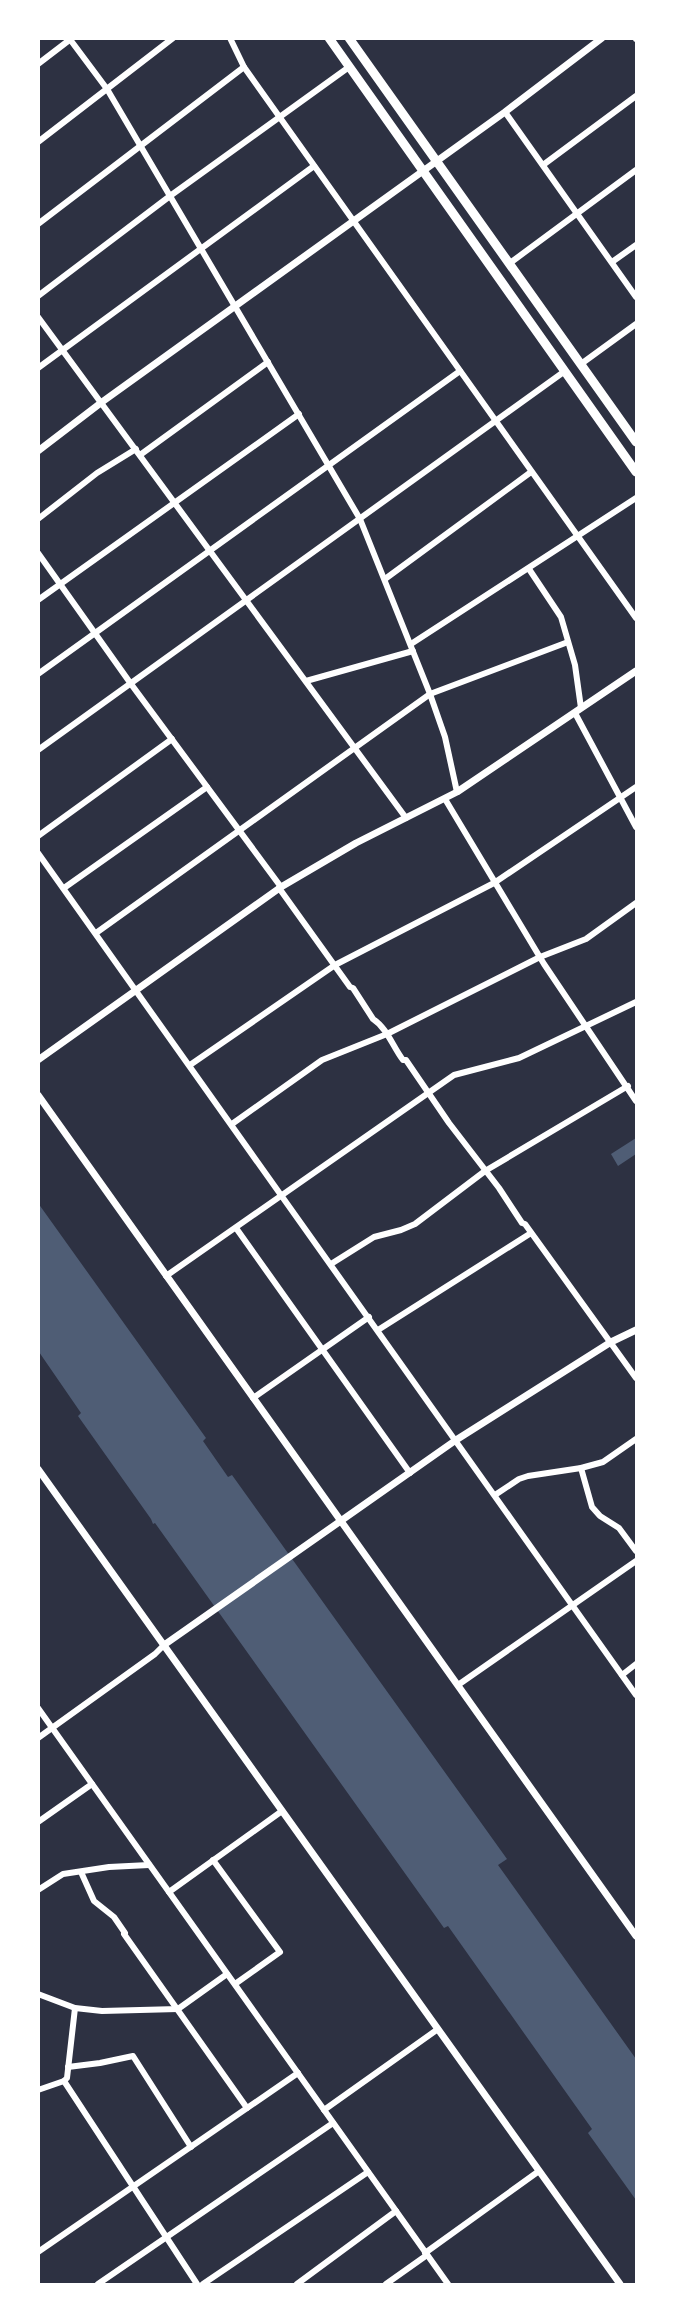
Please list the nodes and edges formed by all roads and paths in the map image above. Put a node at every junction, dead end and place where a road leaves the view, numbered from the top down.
1 (173, 38) edge
2 (230, 38) edge
3 (329, 38) edge
4 (349, 38) edge
5 (602, 38) edge
6 (70, 39) edge
7 (38, 64) edge
8 (244, 67) junction
9 (349, 67) junction
10 (107, 89) junction
11 (636, 96) edge
12 (505, 112) junction
13 (279, 117) junction
14 (38, 142) edge
15 (141, 146) junction
16 (437, 161) junction
17 (543, 165) junction
18 (314, 166) junction
19 (636, 170) edge
20 (423, 171) junction
21 (170, 196) junction
22 (577, 214) junction
23 (354, 221) junction
24 (38, 224) edge
25 (636, 245) edge
26 (201, 248) junction
27 (612, 262) junction
28 (510, 263) junction
29 (38, 296) edge
30 (636, 297) edge
31 (236, 306) junction
32 (38, 317) edge
33 (636, 324) edge
34 (63, 349) junction
35 (268, 362) junction
36 (581, 364) junction
37 (38, 368) edge
38 (460, 370) junction
39 (565, 371) junction
40 (102, 402) junction
41 (299, 414) junction
42 (495, 421) junction
43 (636, 442) edge
44 (38, 451) edge
45 (138, 452) junction
46 (329, 466) junction
47 (531, 472) junction
48 (636, 472) edge
49 (636, 498) edge
50 (175, 502) junction
51 (38, 519) edge
52 (360, 519) junction
53 (579, 537) junction
54 (211, 551) junction
55 (38, 553) edge
56 (529, 569) junction
57 (385, 579) junction
58 (61, 584) junction
59 (38, 600) edge
60 (247, 600) junction
61 (636, 618) edge
62 (96, 633) junction
63 (568, 642) junction
64 (412, 648) junction
65 (636, 671) edge
66 (38, 674) edge
67 (306, 681) junction
68 (131, 684) junction
69 (430, 694) junction
70 (578, 711) junction
71 (172, 739) junction
72 (355, 747) junction
73 (38, 750) edge
74 (207, 787) junction
75 (636, 788) edge
76 (457, 792) junction
77 (444, 799) junction
78 (620, 799) junction
79 (406, 818) junction
80 (636, 827) edge
81 (239, 830) junction
82 (38, 836) edge
83 (38, 853) edge
84 (494, 883) junction
85 (64, 888) junction
86 (280, 888) junction
87 (636, 902) edge
88 (96, 933) junction
89 (540, 957) junction
90 (335, 965) junction
91 (137, 991) junction
92 (636, 1002) edge
93 (587, 1026) junction
94 (387, 1034) junction
95 (38, 1060) edge
96 (190, 1065) junction
97 (632, 1087) edge
98 (428, 1094) junction
99 (38, 1096) edge
100 (636, 1101) edge
101 (232, 1124) junction
102 (485, 1171) junction
103 (282, 1196) junction
104 (236, 1227) junction
105 (531, 1233) junction
106 (331, 1264) junction
107 (166, 1276) junction
108 (369, 1317) junction
109 (377, 1330) junction
110 (636, 1330) edge
111 (611, 1342) junction
112 (322, 1349) junction
113 (636, 1378) edge
114 (253, 1398) junction
115 (636, 1439) edge
116 (456, 1440) junction
117 (581, 1468) junction
118 (38, 1469) edge
119 (410, 1473) junction
120 (495, 1495) junction
121 (341, 1521) junction
122 (636, 1551) edge
123 (636, 1561) edge
124 (572, 1604) junction
125 (164, 1645) junction
126 (636, 1664) edge
127 (622, 1675) junction
128 (458, 1685) junction
129 (636, 1695) edge
130 (38, 1708) edge
131 (52, 1728) junction
132 (38, 1738) edge
133 (92, 1784) junction
134 (282, 1811) junction
135 (38, 1822) edge
136 (213, 1860) junction
137 (149, 1865) junction
138 (81, 1871) junction
139 (38, 1890) edge
140 (169, 1892) junction
141 (636, 1936) edge
142 (227, 1974) junction
143 (235, 1984) junction
144 (38, 1994) edge
145 (75, 2008) junction
146 (178, 2009) junction
147 (438, 2029) junction
148 (68, 2067) junction
149 (298, 2073) junction
150 (64, 2081) junction
151 (38, 2090) edge
152 (247, 2108) junction
153 (324, 2110) junction
154 (333, 2123) junction
155 (191, 2147) junction
156 (539, 2171) junction
157 (368, 2172) junction
158 (133, 2187) junction
159 (396, 2211) junction
160 (166, 2238) junction
161 (38, 2252) edge
162 (426, 2254) junction
163 (99, 2284) edge
164 (197, 2284) edge
165 (203, 2284) edge
166 (297, 2284) edge
167 (386, 2284) edge
168 (448, 2284) edge
169 (620, 2284) edge

1 - 10 street
2 - 8 street
3 - 9 main road
4 - 16 main road
5 - 12 street
6 - 7 street
6 - 10 street
8 - 13 street
8 - 15 street
9 - 13 street
9 - 20 main road
10 - 14 street
10 - 15 street
11 - 17 street
12 - 16 street
12 - 17 street
13 - 18 street
13 - 21 street
15 - 21 street
15 - 24 street
16 - 20 street
16 - 28 main road
17 - 22 street
18 - 23 street
18 - 26 street
19 - 22 street
20 - 23 street
20 - 39 main road
21 - 26 street
21 - 29 street
22 - 27 street
22 - 28 street
23 - 31 street
23 - 38 street
25 - 27 street
26 - 31 street
26 - 34 street
27 - 30 street
28 - 36 main road
31 - 35 street
31 - 40 street
32 - 34 street
33 - 36 street
34 - 37 street
34 - 40 street
35 - 41 street
35 - 45 street
36 - 43 main road
38 - 42 street
38 - 46 street
39 - 42 street
39 - 48 main road
40 - 44 street
40 - 45 street
41 - 46 street
41 - 50 street
42 - 47 street
42 - 52 street
45 - 50 street
45 - 51 street
46 - 52 street
46 - 54 street
47 - 53 street
47 - 57 street
49 - 53 street
50 - 54 street
50 - 58 street
52 - 57 street
52 - 60 street
53 - 56 street
53 - 61 street
54 - 60 street
54 - 62 street
55 - 58 street
56 - 63 street
56 - 64 street
57 - 64 street
58 - 59 street
58 - 62 street
60 - 67 street
60 - 68 street
62 - 66 street
62 - 68 street
63 - 69 street
63 - 70 street
64 - 67 street
64 - 69 street
65 - 70 street
67 - 72 street
68 - 71 street
68 - 73 street
69 - 72 street
69 - 76 street
70 - 76 street
70 - 78 street
71 - 74 street
71 - 82 street
72 - 79 street
72 - 81 street
74 - 81 street
74 - 85 street
75 - 78 street
76 - 77 street
77 - 79 street
77 - 84 street
78 - 80 street
78 - 84 street
79 - 86 street
81 - 86 street
81 - 88 street
83 - 85 street
84 - 89 street
84 - 90 street
85 - 88 street
86 - 90 street
86 - 91 street
87 - 89 street
88 - 91 street
89 - 93 street
89 - 94 street
90 - 94 street
90 - 96 street
91 - 95 street
91 - 96 street
92 - 93 street
93 - 97 street
93 - 98 street
94 - 98 street
94 - 101 street
96 - 101 street
97 - 100 street
97 - 102 street
98 - 102 street
98 - 103 street
99 - 107 street
101 - 103 street
102 - 105 street
102 - 106 street
103 - 104 street
103 - 106 street
104 - 107 street
104 - 112 street
105 - 109 street
105 - 111 street
106 - 108 street
107 - 114 street
108 - 109 street
108 - 112 street
109 - 116 street
110 - 111 street
111 - 113 street
111 - 116 street
112 - 114 street
112 - 119 street
114 - 121 street
115 - 117 street
116 - 119 street
116 - 120 street
117 - 120 street
117 - 122 street
118 - 125 street
119 - 121 street
120 - 124 street
121 - 125 street
121 - 128 street
123 - 124 street
124 - 127 street
124 - 128 street
125 - 131 street
125 - 134 street
126 - 127 street
127 - 129 street
128 - 141 street
130 - 131 street
131 - 132 street
131 - 133 street
133 - 135 street
133 - 137 street
134 - 136 street
134 - 147 street
136 - 140 street
136 - 143 street
137 - 138 street
137 - 140 street
138 - 139 street
138 - 146 street
140 - 142 street
142 - 143 street
142 - 146 street
143 - 149 street
144 - 145 street
145 - 146 street
145 - 148 street
146 - 152 street
147 - 153 street
147 - 156 street
148 - 150 street
148 - 155 street
149 - 152 street
149 - 153 street
150 - 151 street
150 - 158 street
152 - 155 street
153 - 154 street
154 - 157 street
154 - 160 street
155 - 158 street
156 - 162 street
156 - 169 street
157 - 159 street
157 - 165 street
158 - 160 street
158 - 161 street
159 - 162 street
159 - 166 street
160 - 163 street
160 - 164 street
162 - 167 street
162 - 168 street

